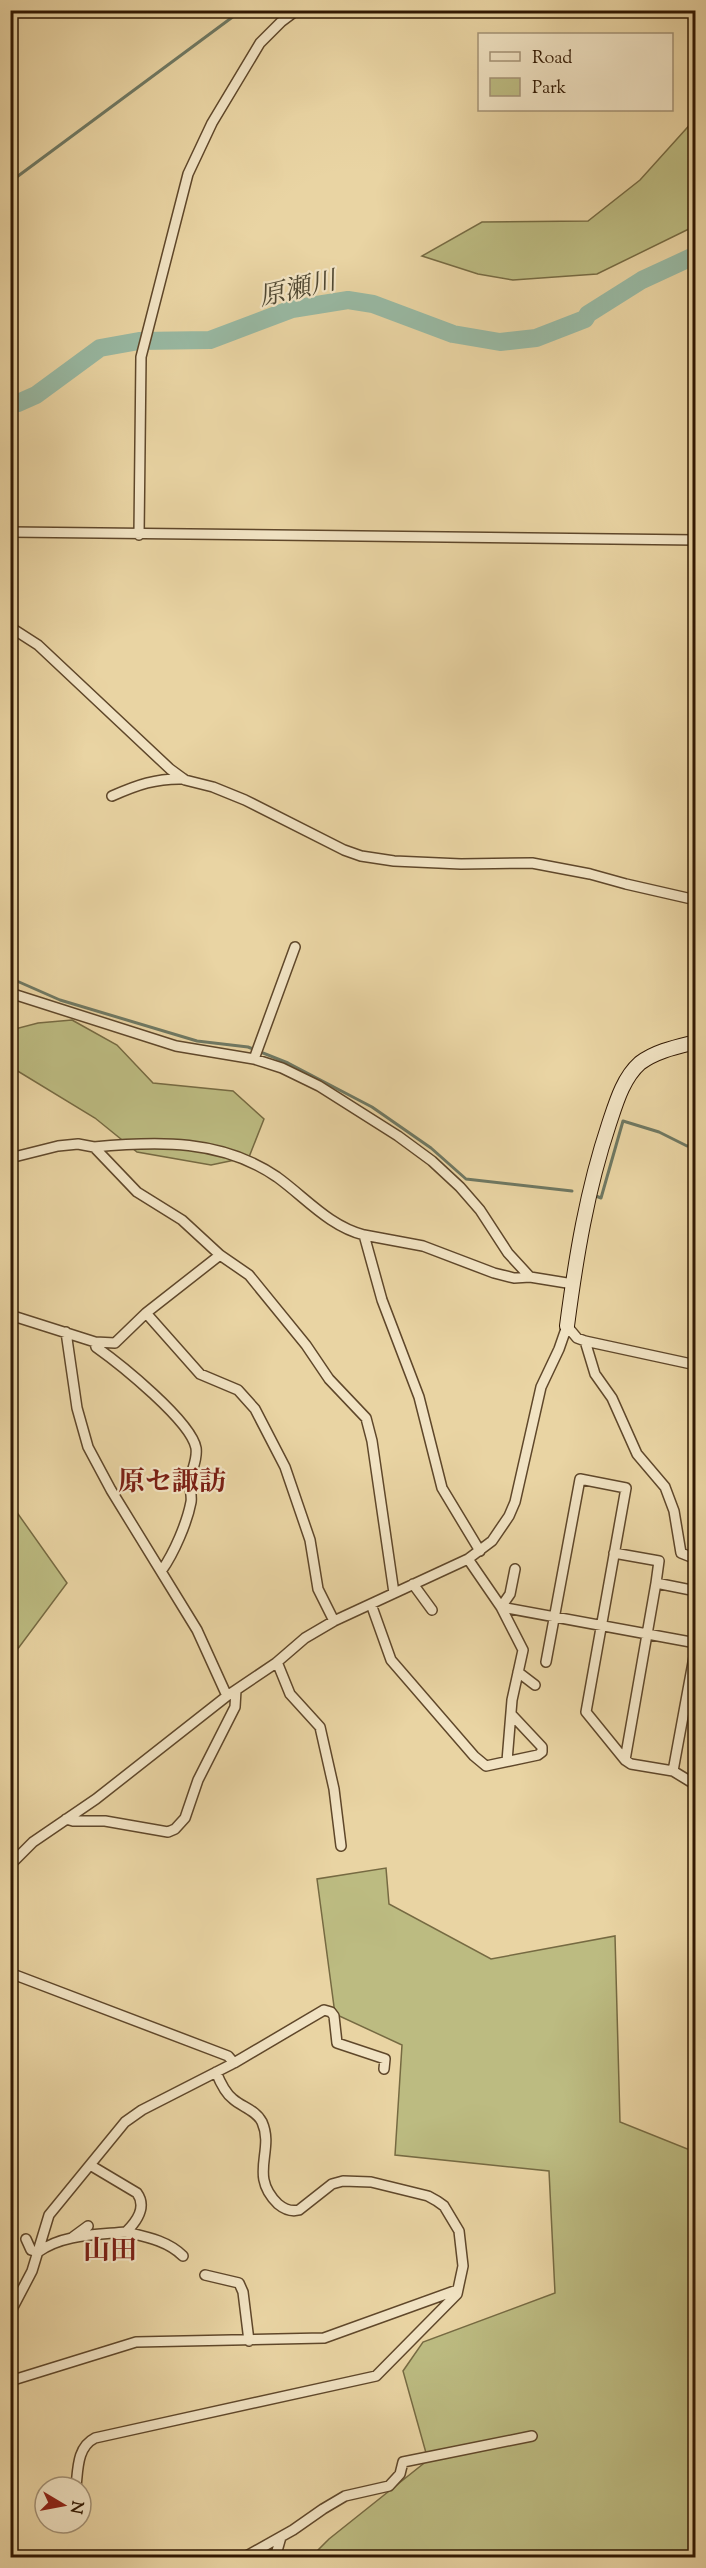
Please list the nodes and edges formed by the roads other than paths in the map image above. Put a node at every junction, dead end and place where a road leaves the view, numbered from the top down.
1 (297, 10) edge
2 (10, 532) edge
3 (139, 534) junction
4 (696, 540) edge
5 (10, 627) edge
6 (184, 779) junction
7 (112, 796) dead end
8 (696, 900) edge
9 (295, 947) dead end
10 (10, 993) edge
11 (696, 1042) edge
12 (256, 1052) junction
13 (94, 1147) junction
14 (10, 1158) edge
15 (364, 1235) junction
16 (220, 1255) junction
17 (530, 1277) junction
18 (573, 1284) junction
19 (146, 1313) junction
20 (10, 1315) edge
21 (567, 1326) junction
22 (66, 1332) junction
23 (585, 1341) junction
24 (95, 1342) junction
25 (696, 1365) edge
26 (480, 1551) junction
27 (614, 1553) junction
28 (696, 1559) edge
29 (468, 1560) junction
30 (515, 1569) dead end
31 (162, 1570) junction
32 (656, 1583) junction
33 (413, 1584) junction
34 (696, 1591) edge
35 (394, 1593) junction
36 (371, 1604) junction
37 (501, 1607) junction
38 (432, 1610) dead end
39 (553, 1616) junction
40 (334, 1621) junction
41 (601, 1624) junction
42 (648, 1634) junction
43 (696, 1644) edge
44 (277, 1662) junction
45 (546, 1662) dead end
46 (518, 1672) junction
47 (535, 1685) dead end
48 (236, 1690) junction
49 (227, 1696) junction
50 (512, 1715) junction
51 (624, 1760) junction
52 (507, 1761) junction
53 (673, 1771) junction
54 (696, 1785) edge
55 (66, 1819) junction
56 (341, 1846) dead end
57 (10, 1865) edge
58 (10, 1973) edge
59 (234, 2063) junction
60 (384, 2069) dead end
61 (216, 2072) junction
62 (90, 2165) junction
63 (88, 2226) dead end
64 (126, 2232) junction
65 (71, 2238) junction
66 (26, 2239) dead end
67 (38, 2252) junction
68 (183, 2256) dead end
69 (205, 2275) dead end
70 (458, 2290) junction
71 (10, 2313) edge
72 (249, 2341) junction
73 (10, 2381) edge
74 (532, 2436) dead end
75 (78, 2475) edge
76 (281, 2537) junction
77 (243, 2558) edge
78 (275, 2558) edge

1 - 3 street
2 - 3 street
3 - 4 street
5 - 6 street
6 - 7 street
6 - 8 street
9 - 12 street
10 - 12 street
11 - 18 street
12 - 17 street
13 - 14 street
13 - 15 street
13 - 16 street
15 - 17 street
15 - 26 street
16 - 19 street
16 - 35 street
17 - 18 street
18 - 21 street
19 - 24 street
19 - 40 street
20 - 22 street
21 - 23 street
21 - 26 street
22 - 24 street
22 - 31 street
23 - 25 street
23 - 28 street
24 - 31 street
26 - 29 street
27 - 32 street
27 - 39 street
27 - 41 street
29 - 33 street
29 - 37 street
30 - 37 street
31 - 49 street
32 - 34 street
32 - 42 street
33 - 35 street
33 - 38 street
35 - 36 street
36 - 40 street
36 - 52 street
37 - 39 street
37 - 46 street
39 - 41 street
39 - 45 street
40 - 44 street
41 - 42 street
41 - 51 street
42 - 43 street
42 - 51 street
43 - 53 street
44 - 48 street
44 - 56 street
46 - 47 street
46 - 50 street
48 - 49 street
48 - 55 street
49 - 55 street
50 - 52 street
50 - 52 street
51 - 53 street
53 - 54 street
55 - 57 street
58 - 59 street
59 - 60 street
59 - 61 street
61 - 62 street
61 - 70 street
62 - 64 street
62 - 67 street
63 - 65 street
64 - 65 street
64 - 68 street
65 - 67 street
66 - 67 street
67 - 71 street
69 - 72 street
70 - 72 street
70 - 75 street
72 - 73 street
74 - 76 street
76 - 77 street
76 - 78 street

